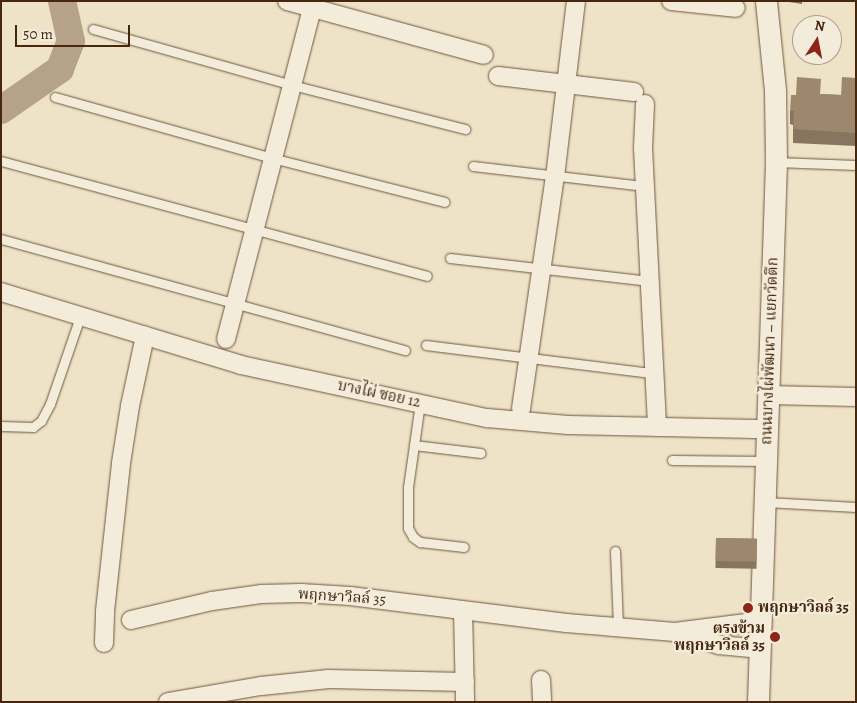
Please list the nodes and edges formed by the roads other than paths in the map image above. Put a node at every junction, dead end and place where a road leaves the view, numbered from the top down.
1 (287, 1) edge
2 (576, 1) edge
3 (671, 1) edge
4 (766, 1) edge
5 (313, 5) edge
6 (736, 8) dead end
7 (93, 29) dead end
8 (484, 55) dead end
9 (498, 76) dead end
10 (568, 84) junction
11 (292, 85) junction
12 (55, 98) dead end
13 (465, 129) dead end
14 (272, 158) junction
15 (1, 161) edge
16 (776, 162) junction
17 (856, 165) edge
18 (473, 166) dead end
19 (555, 177) junction
20 (634, 185) dead end
21 (444, 202) dead end
22 (254, 229) junction
23 (1, 239) edge
24 (450, 258) dead end
25 (542, 270) junction
26 (426, 276) dead end
27 (641, 280) dead end
28 (1, 292) edge
29 (235, 302) junction
30 (80, 317) junction
31 (146, 336) junction
32 (226, 339) dead end
33 (426, 345) dead end
34 (405, 350) dead end
35 (529, 358) junction
36 (644, 372) dead end
37 (768, 395) junction
38 (856, 397) edge
39 (420, 403) junction
40 (521, 409) dead end
41 (1, 426) edge
42 (657, 427) junction
43 (767, 429) junction
44 (414, 445) junction
45 (481, 453) dead end
46 (672, 460) dead end
47 (766, 461) junction
48 (766, 502) junction
49 (856, 507) edge
50 (464, 548) dead end
51 (615, 551) dead end
52 (463, 611) junction
53 (131, 620) dead end
54 (762, 621) junction
55 (618, 627) junction
56 (675, 632) junction
57 (104, 644) dead end
58 (761, 649) junction
59 (540, 680) dead end
60 (464, 682) junction
61 (168, 702) edge
62 (465, 702) edge
63 (542, 702) edge
64 (758, 702) edge

1 - 5 street
2 - 10 street
3 - 6 street
4 - 16 street, ถนนบางไผ่พัฒนา – แยกวัดตึก
5 - 8 street
5 - 11 street
7 - 11 lane
9 - 10 street
10 - 19 street
10 - 42 street
11 - 13 lane
11 - 14 street
12 - 14 lane
14 - 21 lane
14 - 22 street
15 - 22 lane
16 - 17 lane
16 - 37 street, ถนนบางไผ่พัฒนา – แยกวัดตึก
18 - 19 lane
19 - 20 lane
19 - 25 street
22 - 26 lane
22 - 29 street
23 - 29 lane
24 - 25 lane
25 - 27 lane
25 - 35 street
28 - 30 street, บางไผ่ ซอย 12
29 - 32 street
29 - 34 lane
30 - 31 street, บางไผ่ ซอย 12
30 - 41 lane
31 - 39 street, บางไผ่ ซอย 12
31 - 57 street
33 - 35 lane
35 - 36 lane
35 - 40 street
37 - 38 street
37 - 43 street, ถนนบางไผ่พัฒนา – แยกวัดตึก
39 - 42 street, บางไผ่ ซอย 12
39 - 44 lane
42 - 43 street, บางไผ่ ซอย 12
43 - 47 street, ถนนบางไผ่พัฒนา – แยกวัดตึก
44 - 45 lane
44 - 50 lane
46 - 47 lane
47 - 48 street, ถนนบางไผ่พัฒนา – แยกวัดตึก
48 - 49 lane
48 - 54 street, ถนนบางไผ่พัฒนา – แยกวัดตึก
51 - 55 lane
52 - 53 street, พฤกษาวิลล์ 35
52 - 55 street, พฤกษาวิลล์ 35
52 - 60 street
54 - 56 street, พฤกษาวิลล์ 35
54 - 58 street, ถนนบางไผ่พัฒนา – แยกวัดตึก
55 - 56 street, พฤกษาวิลล์ 35
56 - 58 street, พฤกษาวิลล์ 35
58 - 64 street, ถนนบางไผ่พัฒนา – แยกวัดตึก
59 - 63 street
60 - 61 street
60 - 62 street

